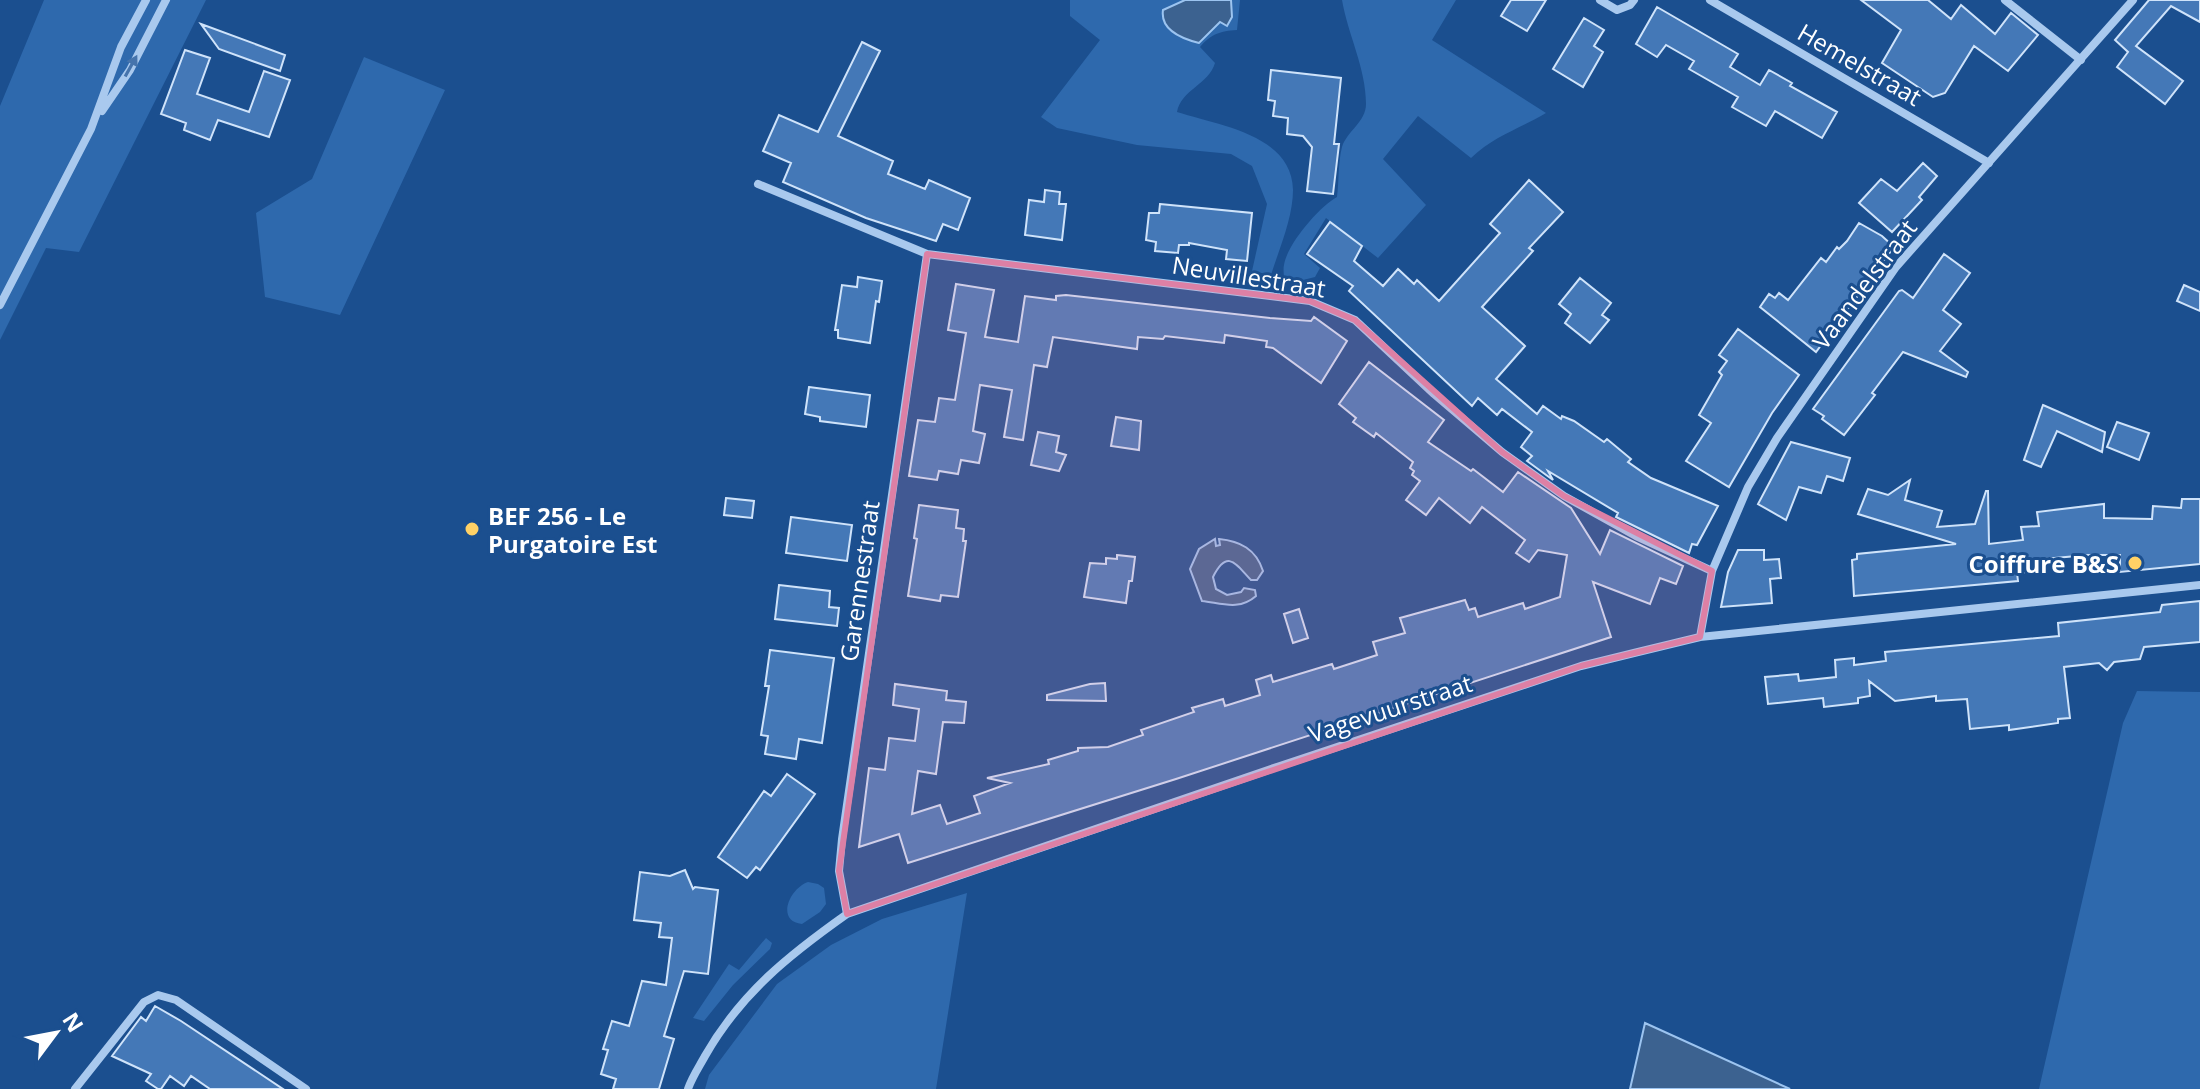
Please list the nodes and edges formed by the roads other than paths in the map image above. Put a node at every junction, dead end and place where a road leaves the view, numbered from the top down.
1 (146, 0) edge
2 (166, 0) edge
3 (1600, 0) edge
4 (1634, 0) edge
5 (1710, 0) edge
6 (2005, 0) edge
7 (2133, 0) edge
8 (2081, 60) junction
9 (91, 129) junction
10 (1989, 163) junction
11 (758, 184) dead end
12 (927, 254) junction
13 (0, 305) edge
14 (1712, 571) junction
15 (2200, 585) edge
16 (1700, 637) junction
17 (847, 914) junction
18 (75, 1089) edge
19 (306, 1089) edge
20 (688, 1089) edge

1 - 9 street
9 -> 2 street
3 - 4 street
5 - 10 street, Hemelstraat
6 - 8 street
7 - 8 street, Vaandelstraat
8 - 10 street, Vaandelstraat
9 - 13 street
10 - 14 street, Vaandelstraat
11 - 12 street, Neuvillestraat
12 - 14 street, Neuvillestraat
12 - 17 street, Garennestraat
14 - 16 street, Vaandelstraat
15 - 16 street, Vagevuurstraat
16 - 17 street, Vagevuurstraat
17 - 20 street, Vagevuurstraat
18 - 19 street

